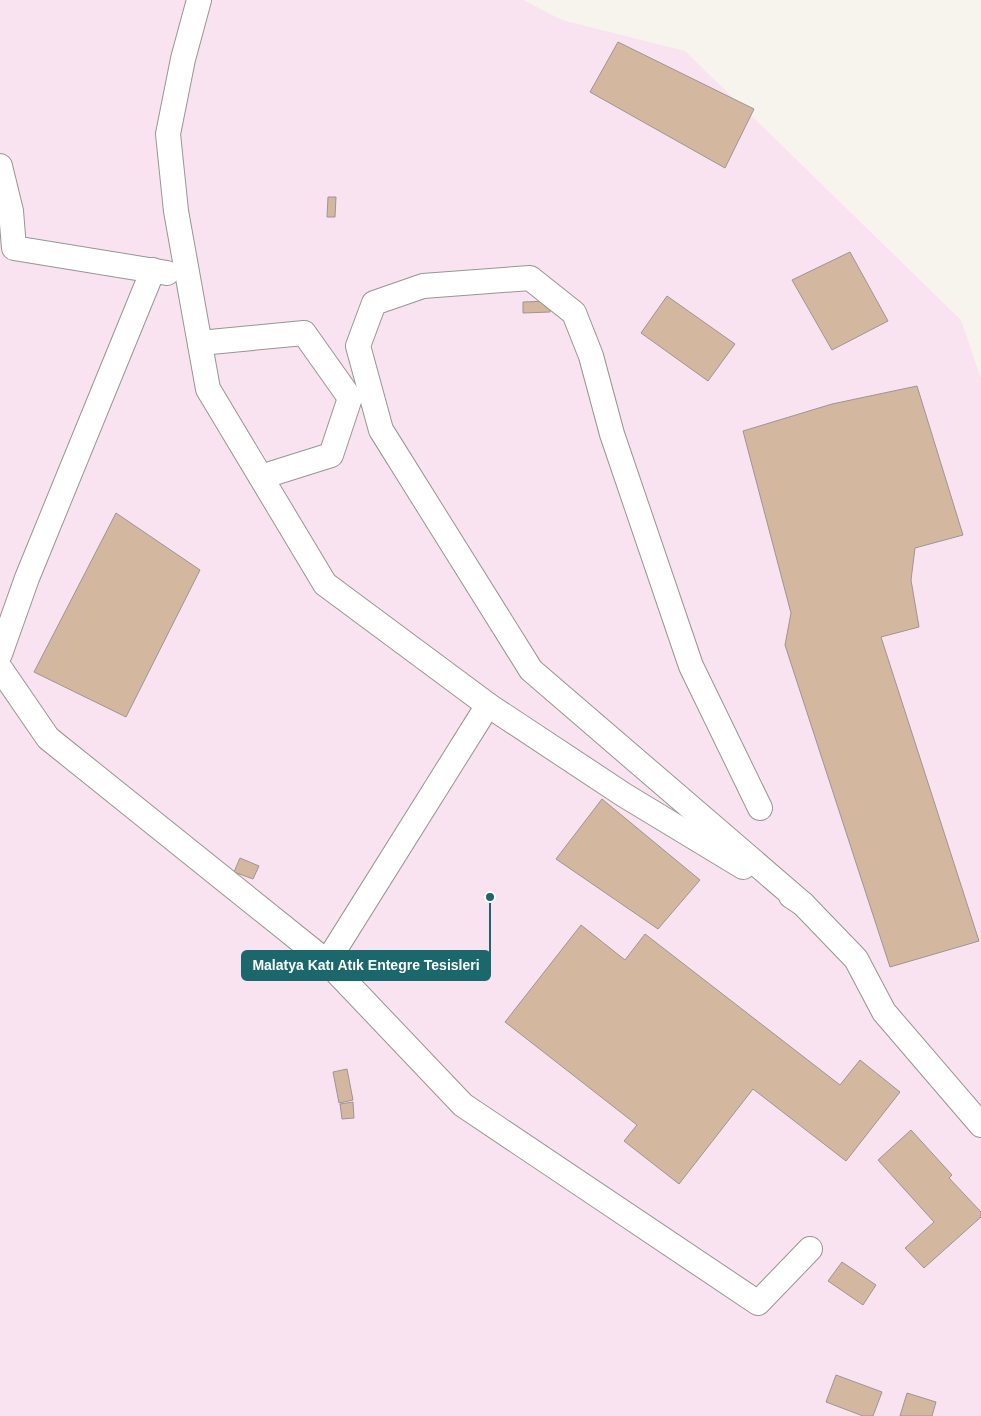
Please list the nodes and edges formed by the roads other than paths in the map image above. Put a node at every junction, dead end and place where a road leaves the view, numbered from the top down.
1 (199, 0) edge
2 (0, 166) edge
3 (153, 270) junction
4 (188, 276) junction
5 (200, 343) junction
6 (261, 477) junction
7 (0, 654) edge
8 (0, 668) edge
9 (488, 705) junction
10 (760, 808) dead end
11 (803, 904) junction
12 (327, 962) junction
13 (981, 1125) edge
14 (810, 1249) dead end

1 - 4 street
2 - 3 street
3 - 4 street
3 - 7 street
4 - 5 street
5 - 6 street
5 - 6 street
6 - 9 street
8 - 12 street
9 - 11 street
9 - 12 street
10 - 11 street
11 - 13 street
12 - 14 street

